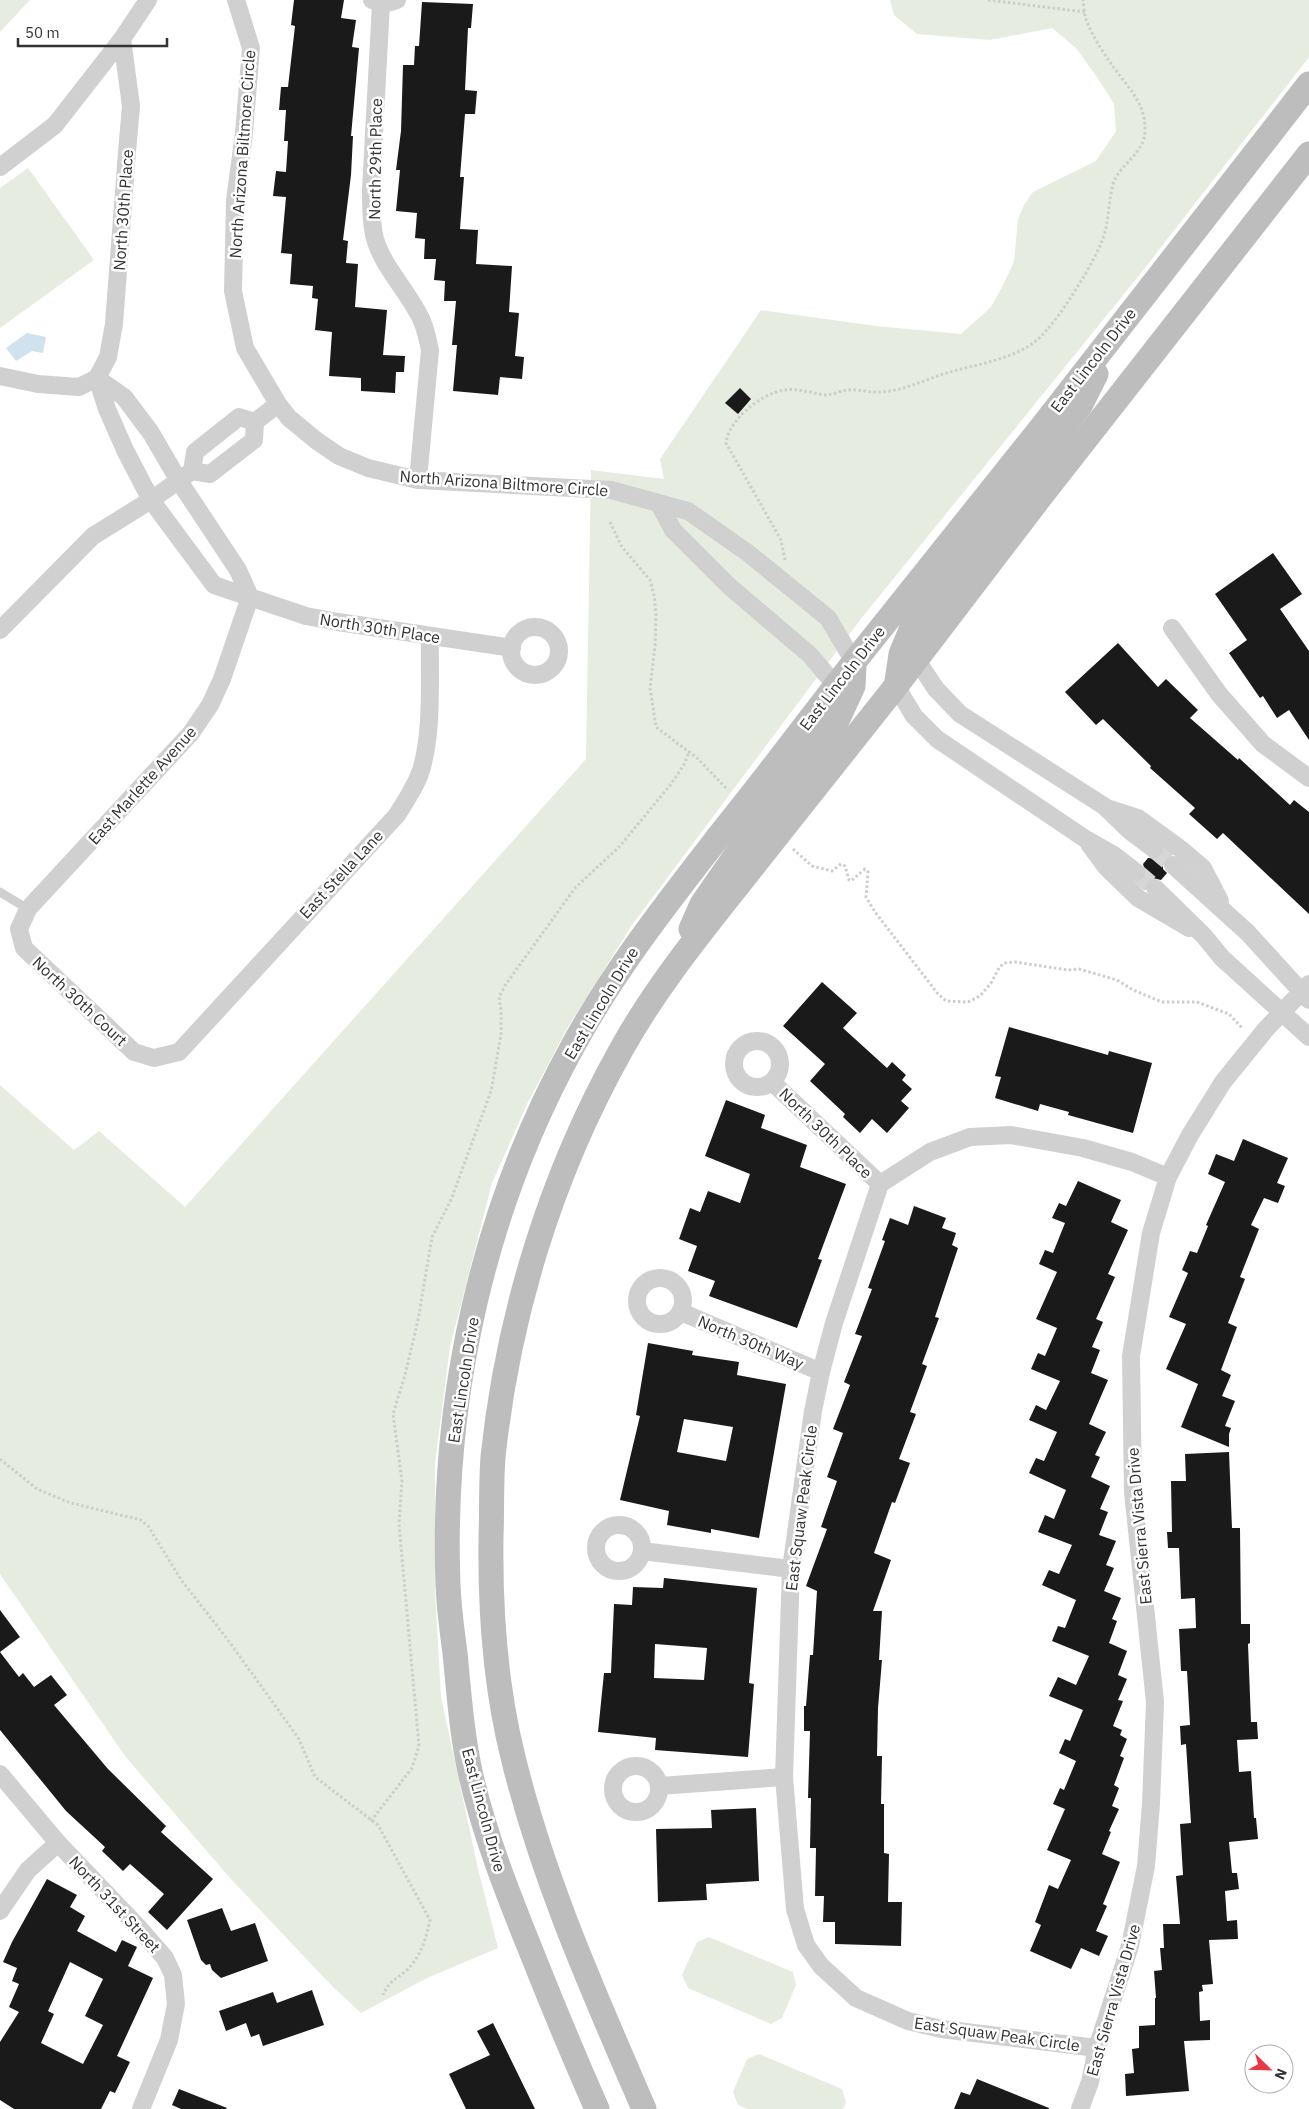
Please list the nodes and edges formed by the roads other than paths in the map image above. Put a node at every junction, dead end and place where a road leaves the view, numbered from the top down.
1 (148, 0) edge
2 (236, 0) edge
3 (383, 1) edge
4 (122, 39) junction
5 (1309, 84) edge
6 (1309, 154) edge
7 (0, 167) edge
8 (1116, 330) junction
9 (0, 376) edge
10 (97, 378) junction
11 (278, 404) junction
12 (255, 422) junction
13 (186, 476) junction
14 (418, 480) junction
15 (151, 500) junction
16 (659, 504) junction
17 (250, 597) junction
18 (1172, 628) dead end
19 (0, 630) edge
20 (430, 637) junction
21 (512, 648) dead end
22 (916, 660) junction
23 (854, 662) junction
24 (836, 686) junction
25 (896, 686) junction
26 (1309, 778) edge
27 (778, 798) junction
28 (1104, 806) junction
29 (1084, 838) junction
30 (1154, 850) tunnel mouth
31 (737, 851) junction
32 (1173, 866) tunnel mouth
33 (1136, 872) tunnel mouth
34 (1155, 888) tunnel mouth
35 (0, 892) edge
36 (28, 909) junction
37 (1226, 913) junction
38 (19, 929) joint
39 (1204, 936) junction
40 (1306, 992) edge
41 (1281, 1013) junction
42 (1309, 1037) edge
43 (154, 1058) joint
44 (772, 1082) dead end
45 (1168, 1177) junction
46 (880, 1184) junction
47 (681, 1312) dead end
48 (821, 1372) junction
49 (642, 1551) dead end
50 (791, 1569) junction
51 (0, 1774) edge
52 (784, 1777) junction
53 (659, 1786) dead end
54 (58, 1844) junction
55 (0, 1911) edge
56 (1097, 2048) junction
57 (141, 2109) edge
58 (597, 2109) edge
59 (644, 2109) edge
60 (1080, 2109) edge

1 - 4 street
2 - 11 street, North Arizona Biltmore Circle
3 - 14 street, North 29th Place
4 - 7 street
4 - 10 street, North 30th Place
5 - 8 main road, East Lincoln Drive
6 - 22 main road
8 - 23 main road, East Lincoln Drive
8 - 25 main road
9 - 10 street
10 - 13 street
10 - 15 street, North 30th Place
11 - 12 street
11 - 14 street, North Arizona Biltmore Circle
12 - 13 street
12 - 13 street
13 - 15 street
13 - 17 street
14 - 16 street, North Arizona Biltmore Circle
15 - 17 street, North 30th Place
15 - 19 street
16 - 23 street, North Arizona Biltmore Circle
16 - 24 street
17 - 20 street, North 30th Place
17 - 36 street, East Marlette Avenue
18 - 26 street
20 - 21 street, North 30th Place
20 - 43 street, East Stella Lane
22 - 25 main road
22 - 28 street
23 - 24 main road, East Lincoln Drive
23 - 27 main road
24 - 27 main road, East Lincoln Drive
25 - 27 main road
25 - 29 street
27 - 31 main road, bridge
28 - 30 street
28 - 37 street
29 - 33 street
29 - 39 street
31 - 58 main road, East Lincoln Drive
31 - 59 main road
32 - 37 street
34 - 39 street
35 - 36 lane
36 - 38 street, East Marlette Avenue
37 - 40 street
38 - 43 street, North 30th Court
39 - 41 street
40 - 41 street, East Sierra Vista Drive
41 - 42 street
41 - 45 street, East Sierra Vista Drive
44 - 46 street, North 30th Place
45 - 46 street
45 - 56 street, East Sierra Vista Drive
46 - 48 street, East Squaw Peak Circle
47 - 48 street, North 30th Way
48 - 50 street, East Squaw Peak Circle
49 - 50 street
50 - 52 street, East Squaw Peak Circle
51 - 54 street, North 31st Street
52 - 53 street
52 - 56 street, East Squaw Peak Circle
54 - 55 street
54 - 57 street, North 31st Street
56 - 60 street, East Sierra Vista Drive

